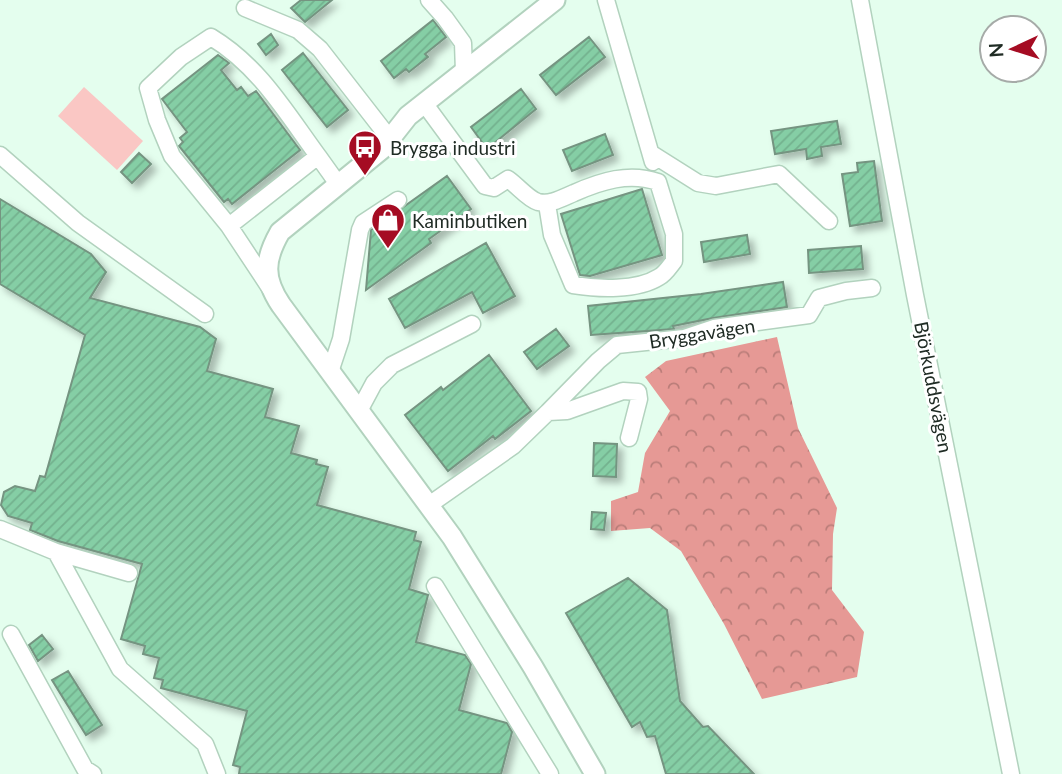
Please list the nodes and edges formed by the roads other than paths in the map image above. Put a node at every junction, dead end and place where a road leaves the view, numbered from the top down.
1 (429, 0) edge
2 (555, 0) edge
3 (606, 0) edge
4 (860, 0) edge
5 (245, 8) dead end
6 (464, 72) junction
7 (424, 103) junction
8 (390, 139) junction
9 (652, 154) junction
10 (0, 155) edge
11 (318, 156) junction
12 (658, 182) junction
13 (338, 184) junction
14 (398, 200) dead end
15 (547, 204) junction
16 (829, 221) dead end
17 (229, 226) junction
18 (270, 288) junction
19 (872, 288) dead end
20 (205, 314) dead end
21 (472, 324) dead end
22 (330, 372) junction
23 (359, 411) junction
24 (548, 412) junction
25 (629, 438) dead end
26 (429, 505) junction
27 (0, 530) edge
28 (56, 552) junction
29 (129, 573) dead end
30 (435, 586) dead end
31 (11, 634) dead end
32 (93, 774) edge
33 (217, 774) edge
34 (550, 774) edge
35 (595, 774) edge
36 (1011, 774) edge

1 - 6 street
2 - 6 main road
3 - 9 street
4 - 36 street, Björkuddsvägen
5 - 8 street
6 - 7 main road
7 - 8 main road
7 - 15 street
8 - 13 main road
9 - 12 street
9 - 16 street
10 - 20 street
11 - 13 street
11 - 17 street
11 - 17 street
12 - 15 street
12 - 15 street
13 - 18 main road
14 - 22 street
17 - 18 street
18 - 22 main road
19 - 24 street, Bryggavägen
21 - 23 street
22 - 23 main road
23 - 26 main road
24 - 25 street
24 - 26 street, Bryggavägen
26 - 35 main road
27 - 28 street
28 - 29 street
28 - 33 street
30 - 34 street
31 - 32 street

